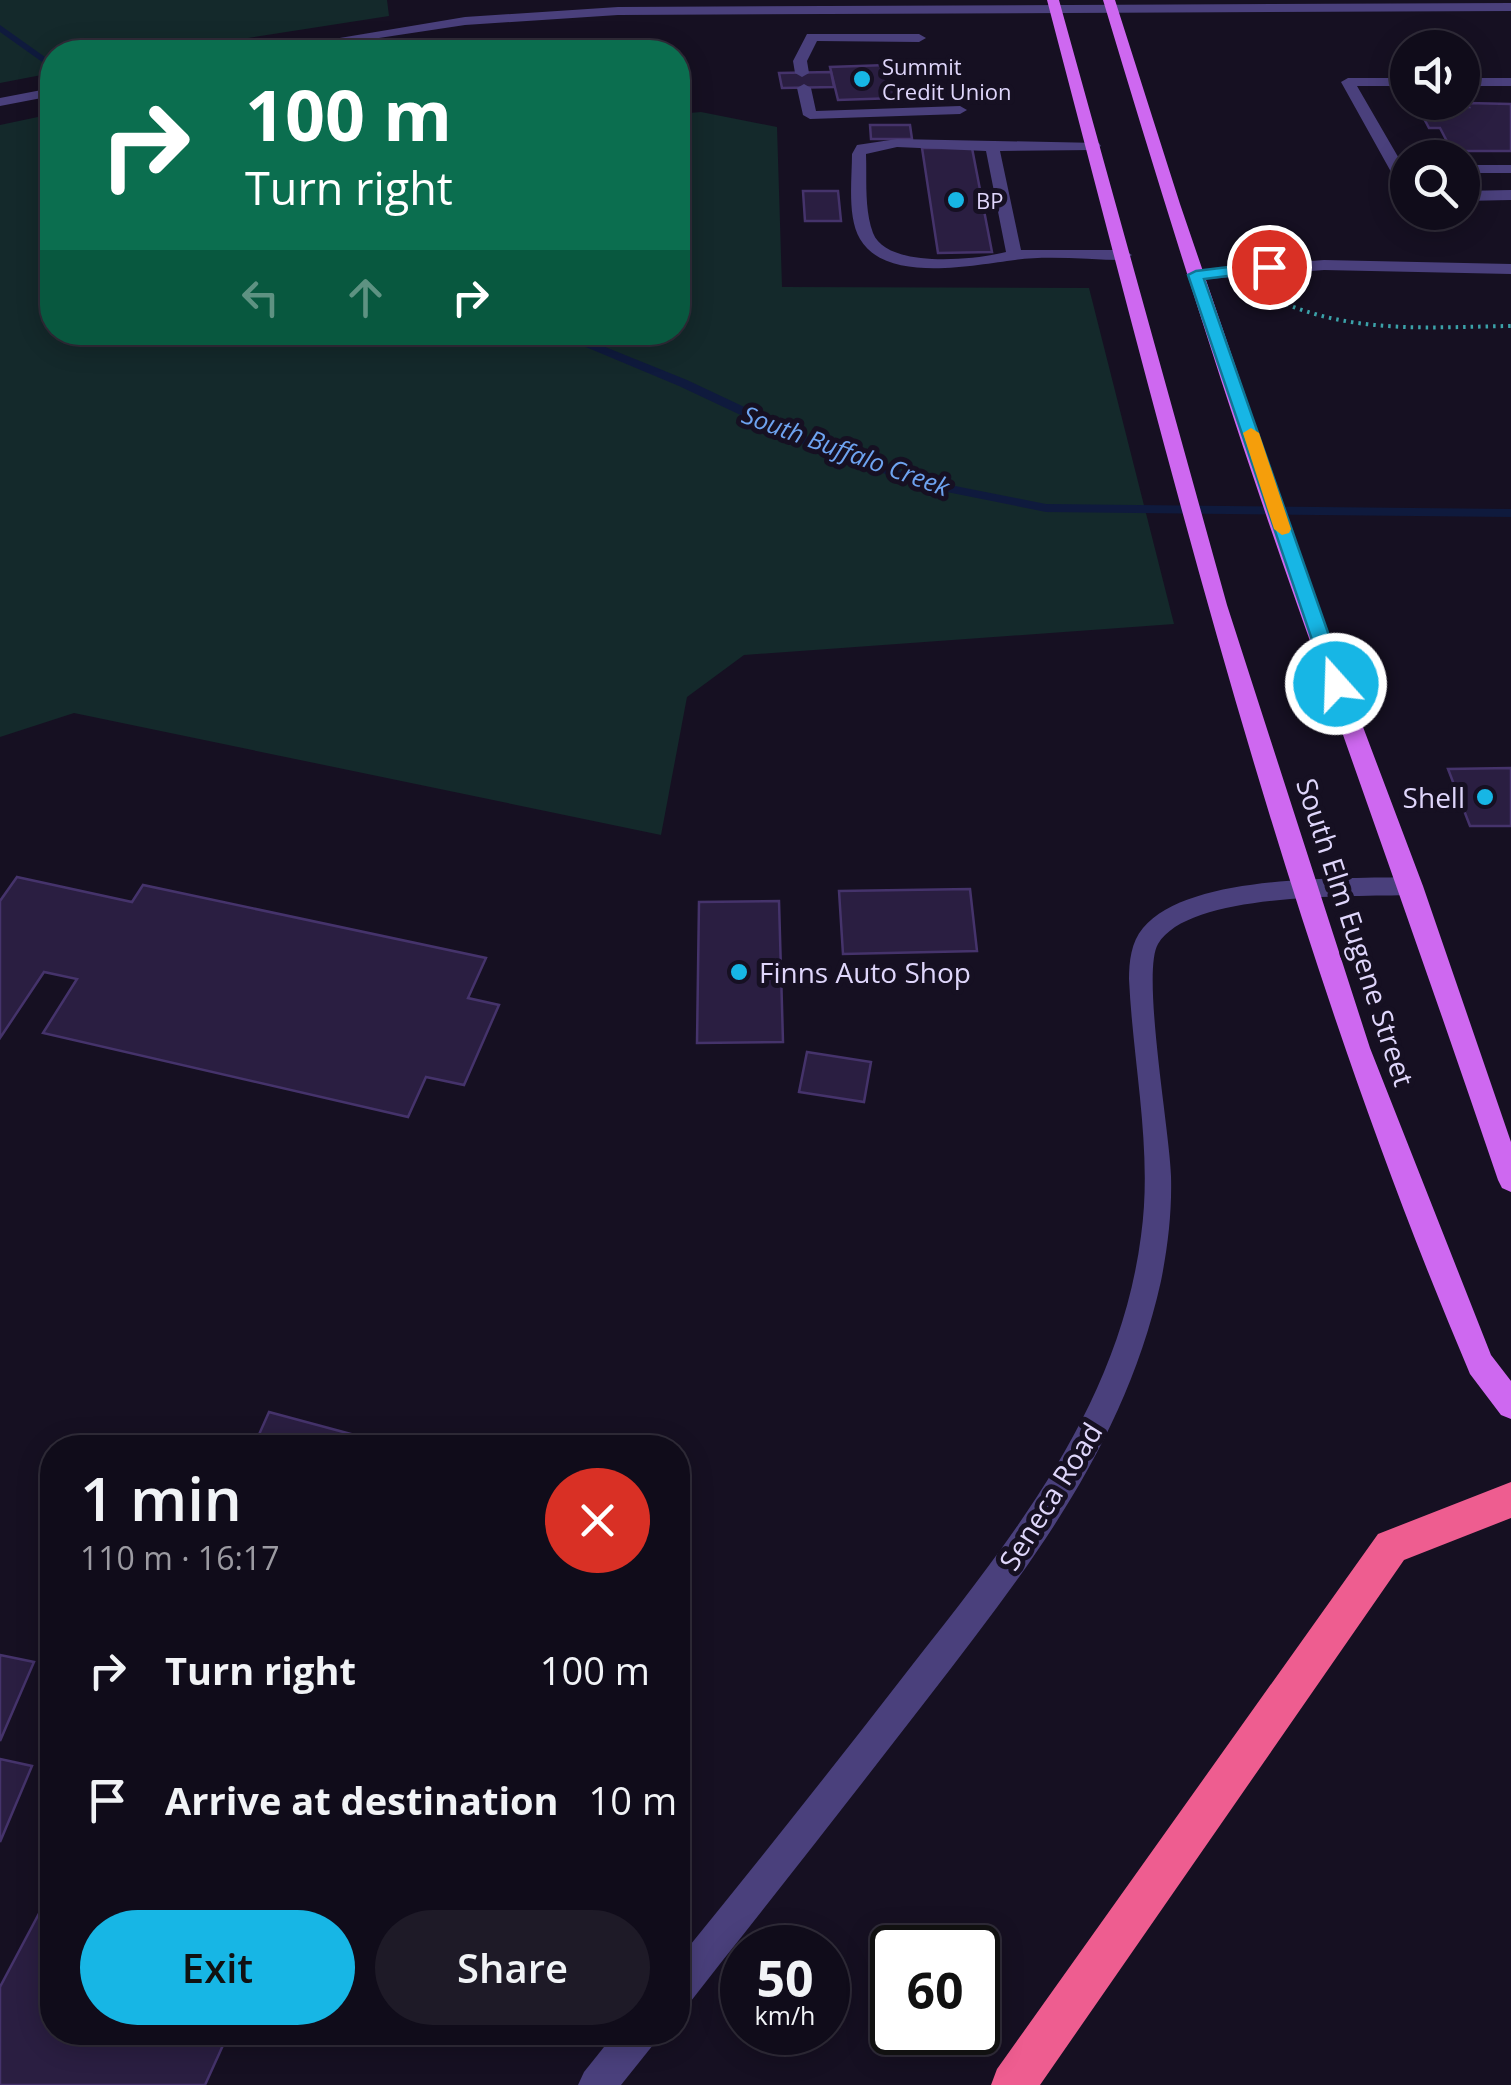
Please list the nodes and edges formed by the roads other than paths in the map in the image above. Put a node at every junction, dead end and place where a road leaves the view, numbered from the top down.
1 (462, 0) edge
2 (1054, 3) edge
3 (1110, 3) edge
4 (699, 5) edge
5 (1511, 7) edge
6 (465, 22) junction
7 (918, 38) dead end
8 (344, 40) edge
9 (1390, 82) edge
10 (1480, 82) edge
11 (1511, 82) edge
12 (40, 94) edge
13 (0, 102) edge
14 (960, 110) dead end
15 (1094, 146) junction
16 (992, 147) junction
17 (1390, 152) edge
18 (1511, 168) edge
19 (1480, 169) edge
20 (1511, 195) edge
21 (1480, 196) edge
22 (1014, 255) junction
23 (1124, 255) junction
24 (1511, 269) edge
25 (1196, 275) junction
26 (1411, 886) junction
27 (1307, 892) junction
28 (1511, 1180) edge
29 (1511, 1405) edge
30 (1511, 1500) edge
31 (690, 1973) edge
32 (629, 2045) edge
33 (597, 2085) edge
34 (1013, 2085) edge

1 - 6 street
2 - 3 street
2 - 4 street
2 - 15 main road, South Elm Eugene Street
3 - 5 street
3 - 25 main road
4 - 6 street
6 - 8 street
7 - 14 street
9 - 17 street
10 - 11 street
12 - 13 street
15 - 16 street
15 - 23 main road, South Elm Eugene Street
16 - 22 street
16 - 22 street
18 - 19 street
20 - 21 street
22 - 23 street
23 - 27 main road, South Elm Eugene Street
24 - 25 street
25 - 26 main road
26 - 27 street, Seneca Road
26 - 28 main road
27 - 29 main road, South Elm Eugene Street
27 - 31 street, Seneca Road
30 - 34 highway
32 - 33 street

